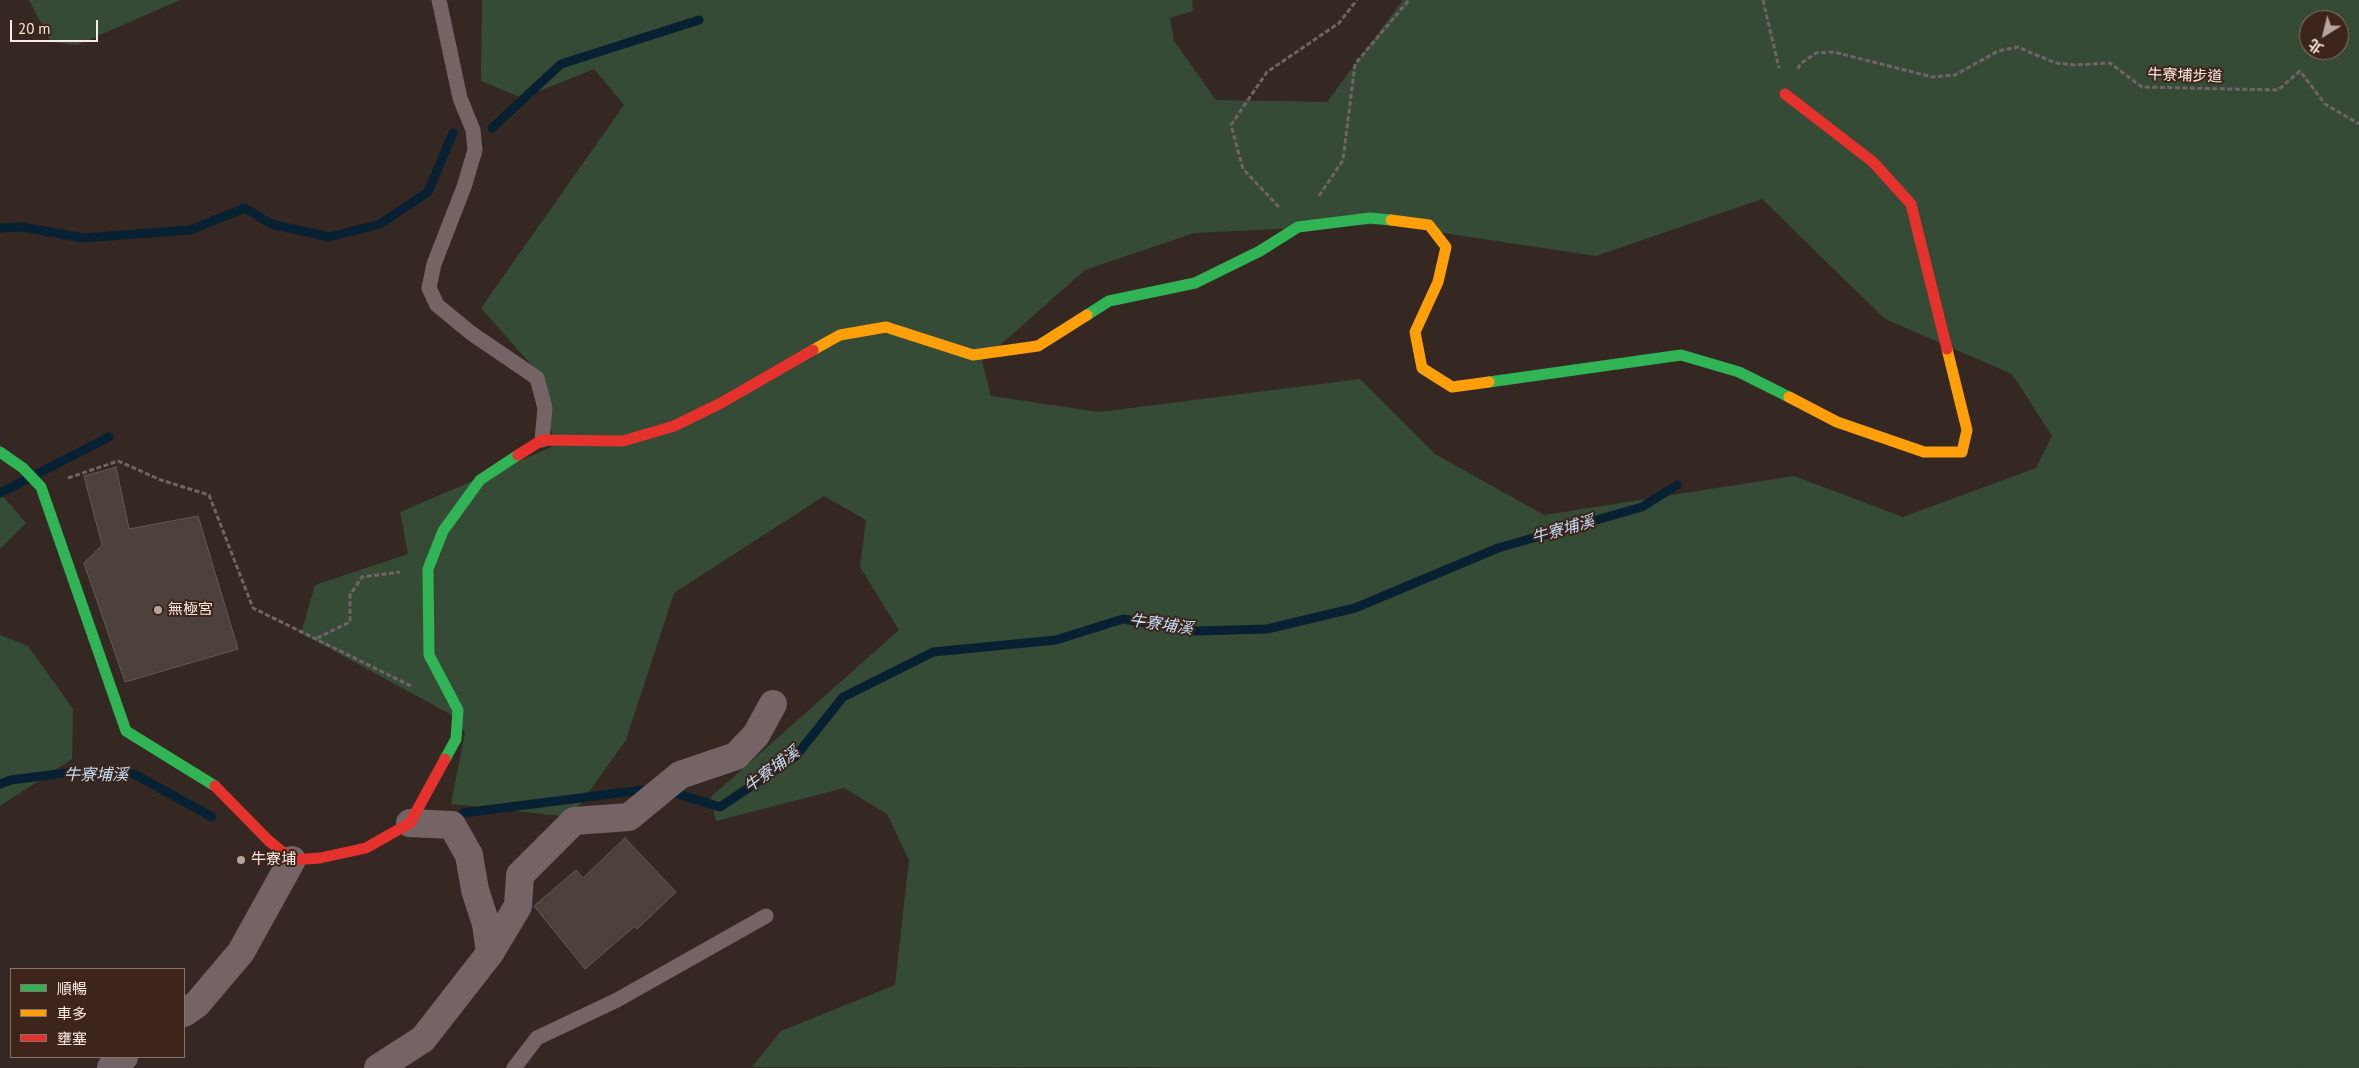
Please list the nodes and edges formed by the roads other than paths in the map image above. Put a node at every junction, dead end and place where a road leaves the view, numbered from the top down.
1 (439, 0) edge
2 (1785, 94) road end
3 (542, 440) junction
4 (0, 452) edge
5 (773, 704) dead end
6 (410, 824) junction
7 (292, 860) junction
8 (766, 916) dead end
9 (490, 953) junction
10 (185, 1012) edge
11 (123, 1058) edge
12 (111, 1068) edge
13 (378, 1068) edge
14 (514, 1068) edge

1 - 3 lane
2 - 3 street
3 - 6 street
4 - 7 street
5 - 9 street
6 - 7 street
6 - 9 street
7 - 10 street
8 - 14 lane
9 - 13 street
11 - 12 street

